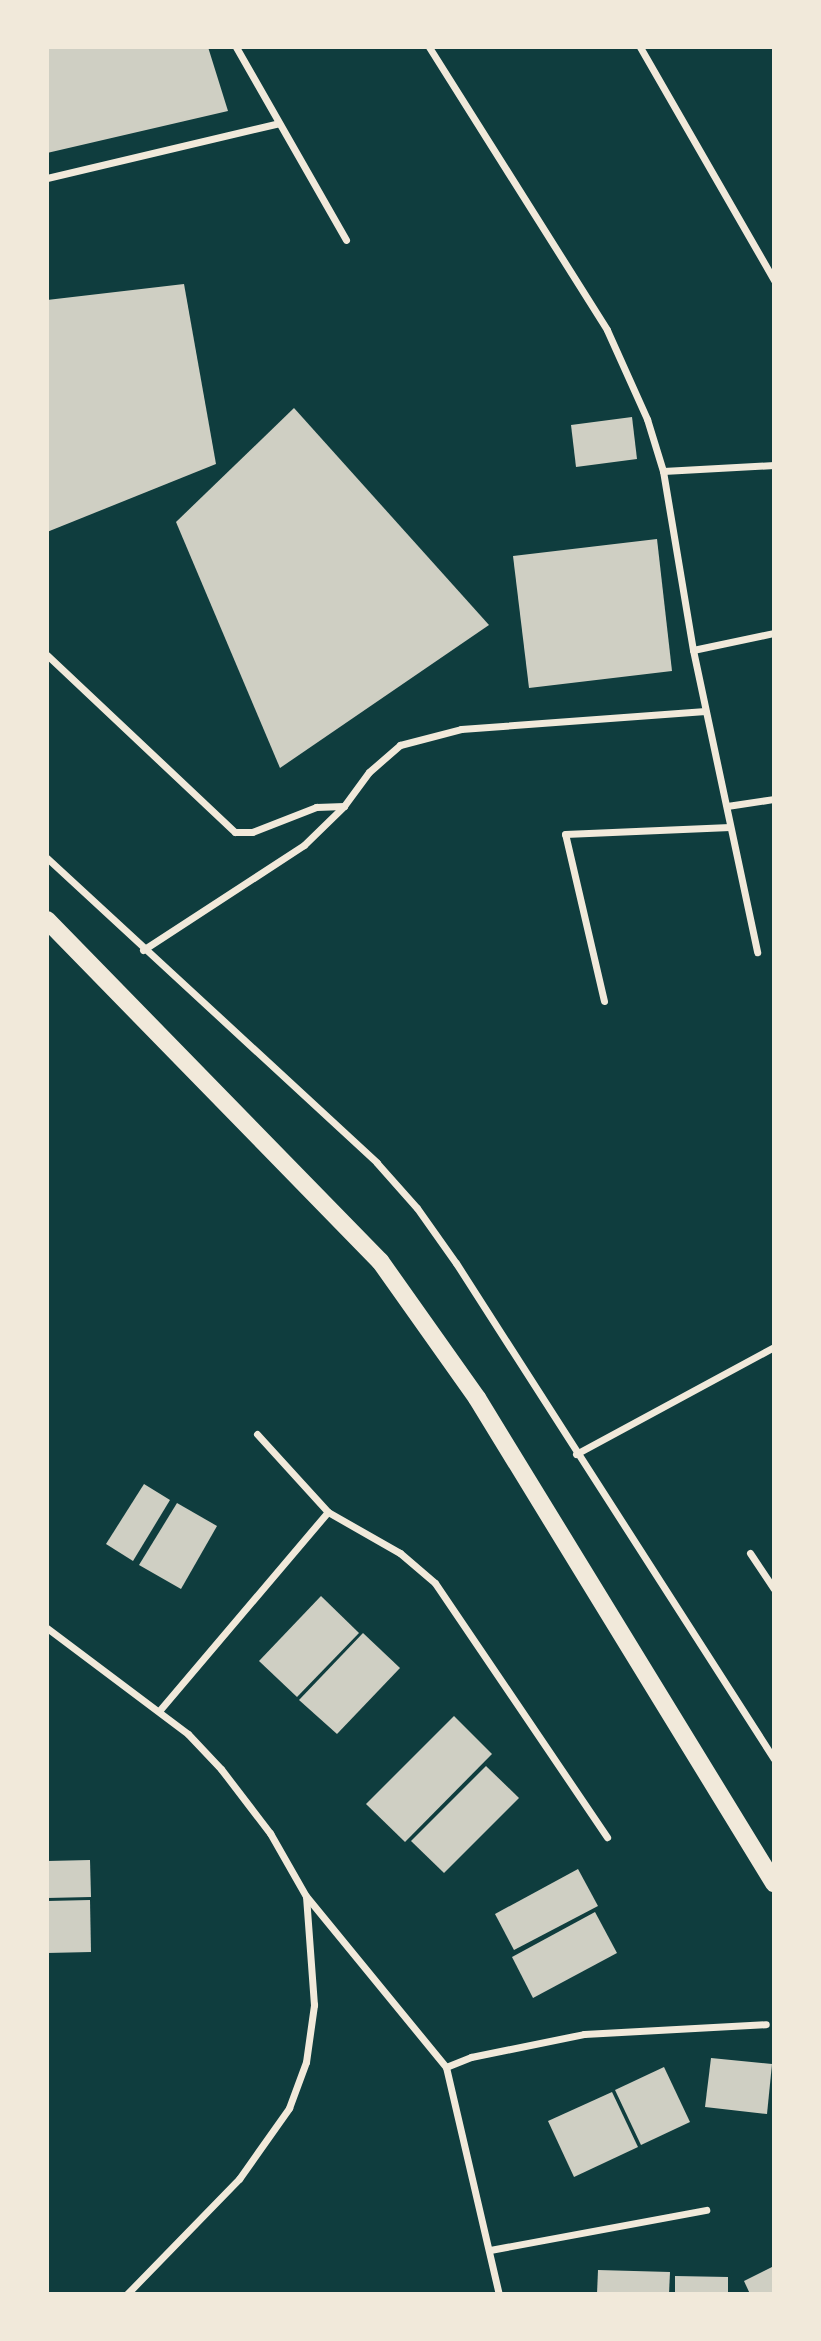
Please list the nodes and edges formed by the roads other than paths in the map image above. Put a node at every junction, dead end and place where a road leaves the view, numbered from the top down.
1 (236, 47) edge
2 (429, 47) edge
3 (640, 47) edge
4 (279, 123) junction
5 (47, 178) edge
6 (346, 240) dead end
7 (774, 280) edge
8 (774, 465) edge
9 (663, 471) junction
10 (774, 632) edge
11 (692, 650) junction
12 (47, 655) edge
13 (705, 711) junction
14 (774, 799) edge
15 (344, 806) junction
16 (727, 806) junction
17 (730, 827) junction
18 (47, 858) edge
19 (47, 920) edge
20 (143, 950) junction
21 (757, 952) dead end
22 (604, 1001) dead end
23 (774, 1347) edge
24 (257, 1434) dead end
25 (576, 1454) junction
26 (328, 1512) junction
27 (750, 1553) dead end
28 (772, 1584) edge
29 (47, 1628) edge
30 (159, 1711) junction
31 (773, 1758) edge
32 (607, 1837) dead end
33 (774, 1883) edge
34 (306, 1896) junction
35 (766, 2024) dead end
36 (446, 2067) junction
37 (706, 2210) dead end
38 (490, 2250) junction
39 (127, 2294) edge
40 (499, 2294) edge

1 - 4 street
2 - 9 street
3 - 7 street
4 - 5 street
4 - 6 street
8 - 9 street
9 - 11 street
10 - 11 street
11 - 13 street
12 - 15 street
13 - 15 street
13 - 16 street
14 - 16 street
15 - 20 street
16 - 17 street
17 - 21 street
17 - 22 street
18 - 20 street
19 - 33 main road
20 - 25 street
23 - 25 street
24 - 26 street
25 - 31 street
26 - 30 street
26 - 32 street
27 - 28 street
29 - 30 street
30 - 34 street
34 - 36 street
34 - 39 street
35 - 36 street
36 - 38 street
37 - 38 street
38 - 40 street

